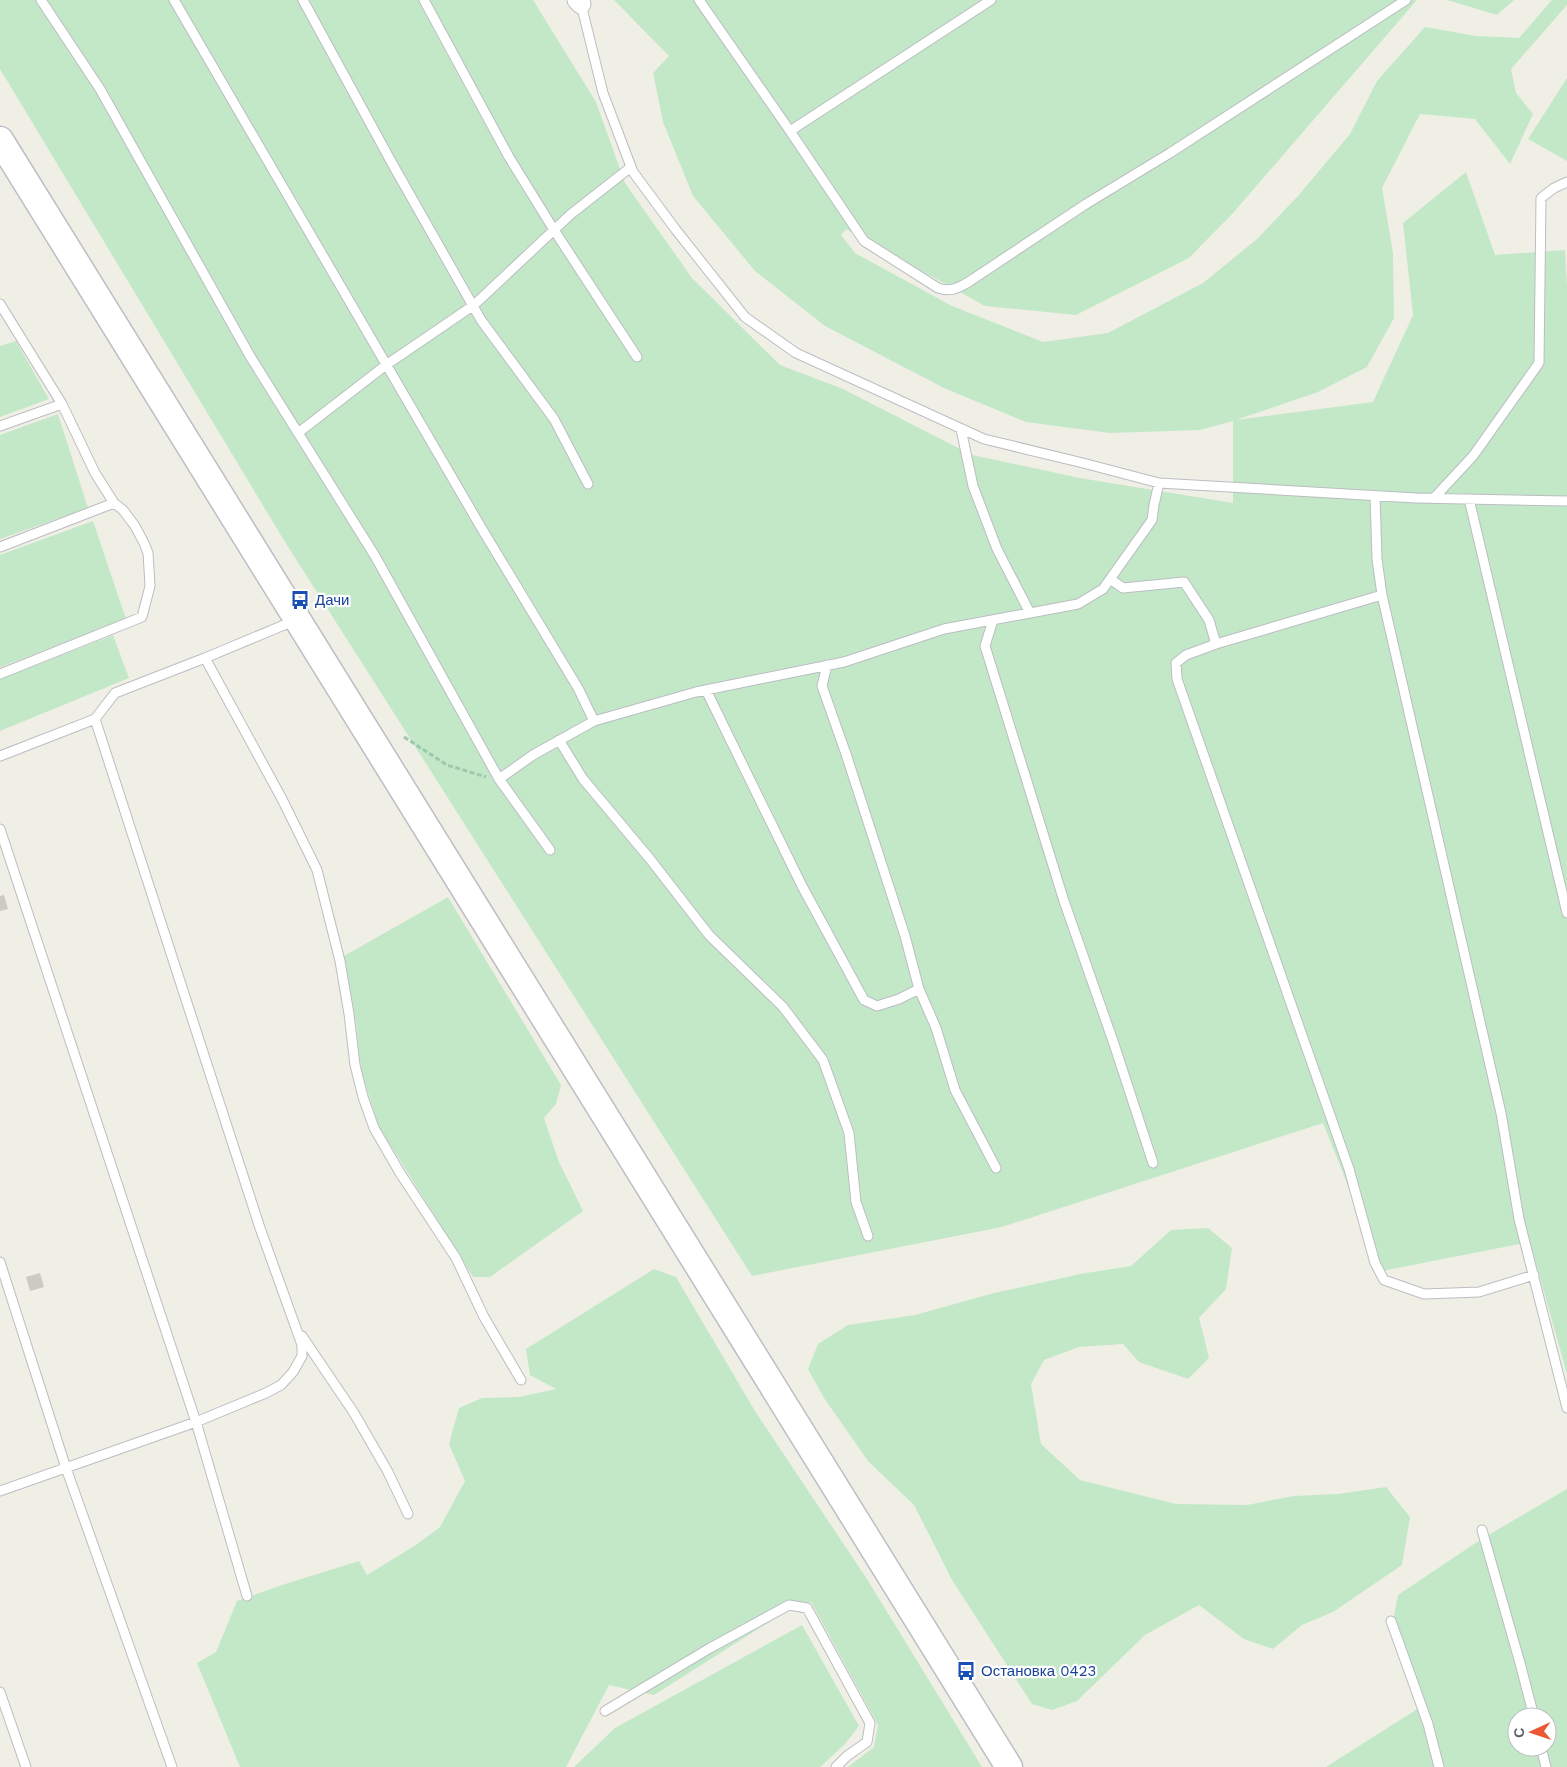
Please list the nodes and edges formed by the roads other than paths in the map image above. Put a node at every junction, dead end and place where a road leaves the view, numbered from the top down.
1 (41, 0) edge
2 (174, 0) edge
3 (303, 0) edge
4 (424, 0) edge
5 (699, 0) edge
6 (992, 0) edge
7 (1406, 0) edge
8 (582, 1) edge
9 (790, 131) junction
10 (0, 140) edge
11 (632, 167) junction
12 (1567, 182) edge
13 (554, 230) junction
14 (0, 304) edge
15 (474, 305) junction
16 (637, 357) dead end
17 (386, 364) junction
18 (62, 404) junction
19 (0, 426) edge
20 (961, 429) junction
21 (298, 433) junction
22 (1159, 483) junction
23 (588, 484) dead end
24 (1375, 496) junction
25 (1434, 498) junction
26 (1470, 499) junction
27 (1567, 501) edge
28 (114, 503) junction
29 (0, 547) edge
30 (1110, 579) junction
31 (1382, 595) junction
32 (1030, 613) junction
33 (297, 620) junction
34 (993, 620) junction
35 (1216, 644) junction
36 (205, 658) junction
37 (827, 665) junction
38 (0, 674) edge
39 (706, 690) junction
40 (95, 719) junction
41 (594, 721) junction
42 (559, 740) junction
43 (0, 756) edge
44 (499, 778) junction
45 (0, 829) edge
46 (550, 850) dead end
47 (1567, 913) edge
48 (919, 989) junction
49 (1153, 1162) dead end
50 (996, 1168) dead end
51 (868, 1236) dead end
52 (0, 1262) edge
53 (1534, 1275) junction
54 (293, 1322) junction
55 (521, 1380) dead end
56 (1567, 1408) edge
57 (196, 1422) junction
58 (66, 1468) junction
59 (0, 1491) edge
60 (408, 1514) dead end
61 (1482, 1530) dead end
62 (247, 1596) dead end
63 (1390, 1621) dead end
64 (0, 1692) edge
65 (1531, 1707) edge
66 (605, 1711) dead end
67 (26, 1767) edge
68 (172, 1767) edge
69 (836, 1767) edge
70 (1009, 1767) edge
71 (1440, 1767) edge

1 - 21 lane
2 - 17 lane
3 - 15 lane
4 - 13 lane
5 - 9 lane
6 - 9 lane
7 - 9 lane
8 - 11 lane
10 - 33 main road
11 - 13 lane
11 - 20 lane
12 - 25 lane
13 - 15 lane
13 - 16 lane
14 - 18 lane
15 - 17 lane
15 - 23 lane
17 - 21 lane
17 - 41 lane
18 - 19 lane
18 - 28 lane
20 - 22 lane
20 - 32 lane
21 - 44 lane
22 - 24 lane
22 - 30 lane
24 - 25 lane
24 - 31 lane
25 - 26 lane
26 - 27 lane
26 - 47 lane
28 - 29 lane
28 - 38 lane
30 - 32 lane
30 - 35 lane
31 - 35 lane
31 - 53 lane
32 - 34 lane
33 - 36 lane
33 - 70 main road
34 - 37 lane
34 - 49 lane
35 - 53 lane
36 - 40 lane
36 - 55 lane
37 - 39 lane
37 - 48 lane
39 - 41 lane
39 - 48 lane
40 - 43 lane
40 - 54 lane
41 - 42 lane
42 - 44 lane
42 - 51 lane
44 - 46 lane
45 - 57 lane
48 - 50 lane
52 - 58 lane
53 - 56 lane
54 - 57 lane
54 - 60 lane
57 - 58 lane
57 - 62 lane
58 - 59 lane
58 - 68 lane
61 - 65 lane
63 - 71 lane
64 - 67 lane
66 - 69 lane

